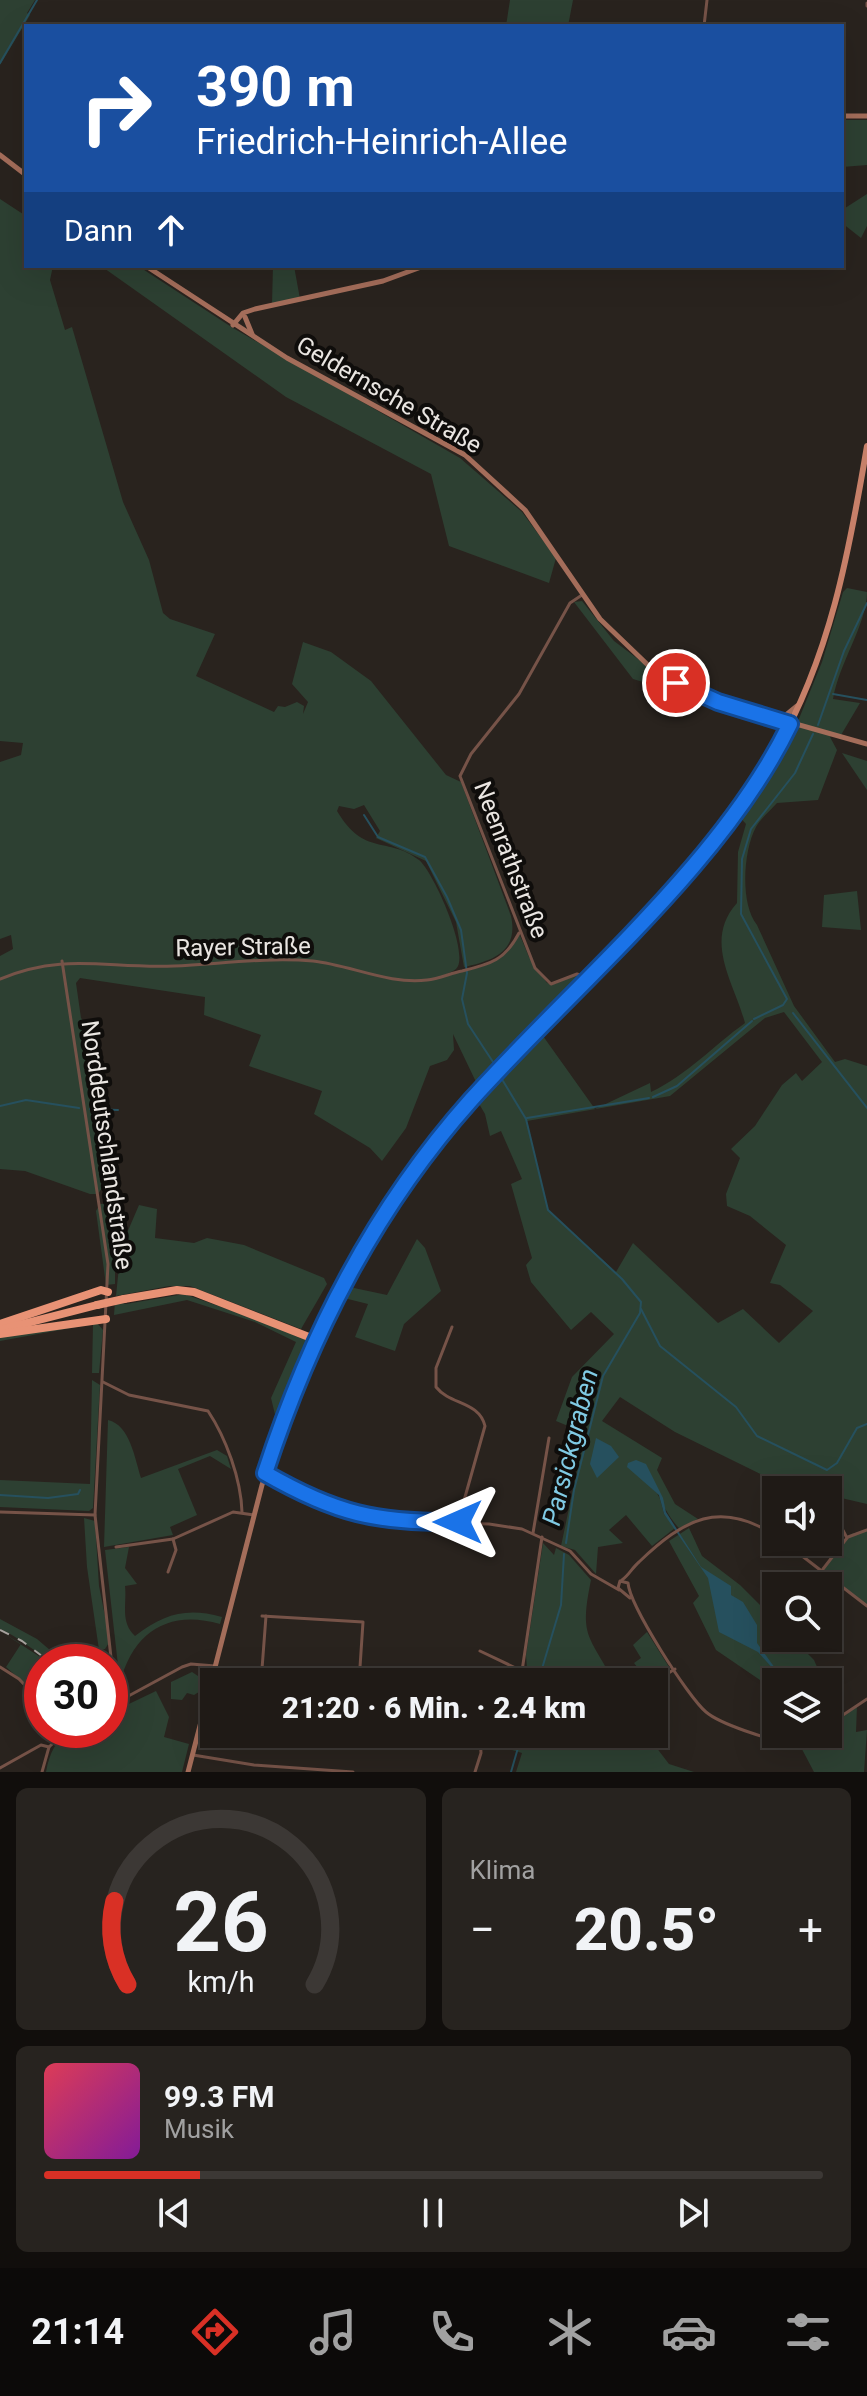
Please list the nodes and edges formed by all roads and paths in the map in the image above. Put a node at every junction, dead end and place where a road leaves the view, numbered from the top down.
1 (707, 0) edge
2 (704, 24) edge
3 (844, 116) edge
4 (867, 116) edge
5 (0, 155) edge
6 (24, 173) edge
7 (149, 268) edge
8 (419, 268) edge
9 (250, 310) junction
10 (245, 317) junction
11 (235, 326) junction
12 (255, 338) junction
13 (867, 446) edge
14 (582, 595) junction
15 (798, 706) junction
16 (771, 717) junction
17 (790, 724) junction
18 (867, 744) edge
19 (519, 933) junction
20 (62, 961) junction
21 (587, 977) junction
22 (0, 979) edge
23 (108, 1292) junction
24 (106, 1319) junction
25 (452, 1327) dead end
26 (0, 1329) edge
27 (314, 1339) junction
28 (103, 1382) junction
29 (549, 1438) dead end
30 (265, 1473) junction
31 (0, 1512) edge
32 (242, 1512) junction
33 (95, 1515) junction
34 (254, 1515) junction
35 (458, 1522) junction
36 (762, 1529) edge
37 (867, 1530) edge
38 (842, 1532) edge
39 (533, 1533) junction
40 (542, 1537) junction
41 (847, 1538) junction
42 (173, 1539) junction
43 (116, 1547) dead end
44 (803, 1556) edge
45 (822, 1570) junction
46 (168, 1572) dead end
47 (630, 1574) junction
48 (598, 1579) junction
49 (621, 1581) junction
50 (628, 1586) junction
51 (620, 1590) junction
52 (630, 1598) junction
53 (867, 1606) edge
54 (109, 1644) edge
55 (480, 1651) dead end
56 (215, 1666) junction
57 (0, 1667) edge
58 (262, 1668) edge
59 (360, 1668) edge
60 (675, 1669) junction
61 (668, 1673) edge
62 (24, 1684) edge
63 (128, 1696) edge
64 (867, 1699) edge
65 (842, 1716) edge
66 (762, 1734) edge
67 (36, 1748) edge
68 (49, 1748) edge
69 (481, 1748) edge
70 (193, 1755) junction
71 (0, 1768) edge
72 (42, 1772) edge
73 (188, 1772) edge
74 (353, 1772) edge
75 (475, 1772) edge

1 - 2 street
3 - 4 main road
5 - 6 main road
7 - 11 main road, Geldernsche Straße
8 - 9 main road
9 - 10 main road
9 - 11 main road
10 - 11 main road
10 - 12 main road
11 - 12 main road, Geldernsche Straße
12 - 14 main road, Geldernsche Straße
13 - 15 main road
14 - 16 main road, Geldernsche Straße
14 - 19 street, Neenrathstraße
15 - 16 main road
15 - 17 main road
16 - 17 main road, Geldernsche Straße
17 - 18 main road, Geldernsche Straße
17 - 21 main road
19 - 20 street, Rayer Straße
19 - 21 street, Neenrathstraße
20 - 22 street, Rayer Straße
20 - 23 street, Norddeutschlandstraße
21 - 27 main road
23 - 24 street, Norddeutschlandstraße
23 - 26 highway
24 - 26 highway
24 - 28 street, Norddeutschlandstraße
25 - 35 street
26 - 27 highway, bridge
27 - 30 main road
28 - 32 street
28 - 33 street, Norddeutschlandstraße
29 - 39 street
30 - 34 main road
30 - 35 street
31 - 33 street
32 - 34 street
32 - 42 street
33 - 54 street, Norddeutschlandstraße
34 - 56 main road
35 - 39 street
36 - 47 street
37 - 41 street
38 - 41 street
39 - 40 street
40 - 48 street
40 - 55 street
41 - 45 street
42 - 43 street
42 - 46 street
44 - 45 street
45 - 53 street
47 - 49 street
47 - 50 street
48 - 49 street
48 - 51 street
49 - 50 street
49 - 51 street
50 - 51 street
50 - 52 street
51 - 52 street
52 - 60 street
56 - 63 street
56 - 70 main road
57 - 62 street
58 - 59 street
60 - 61 street
60 - 66 street
64 - 65 street
67 - 71 street
68 - 72 street
69 - 75 street
70 - 73 main road
70 - 74 street

